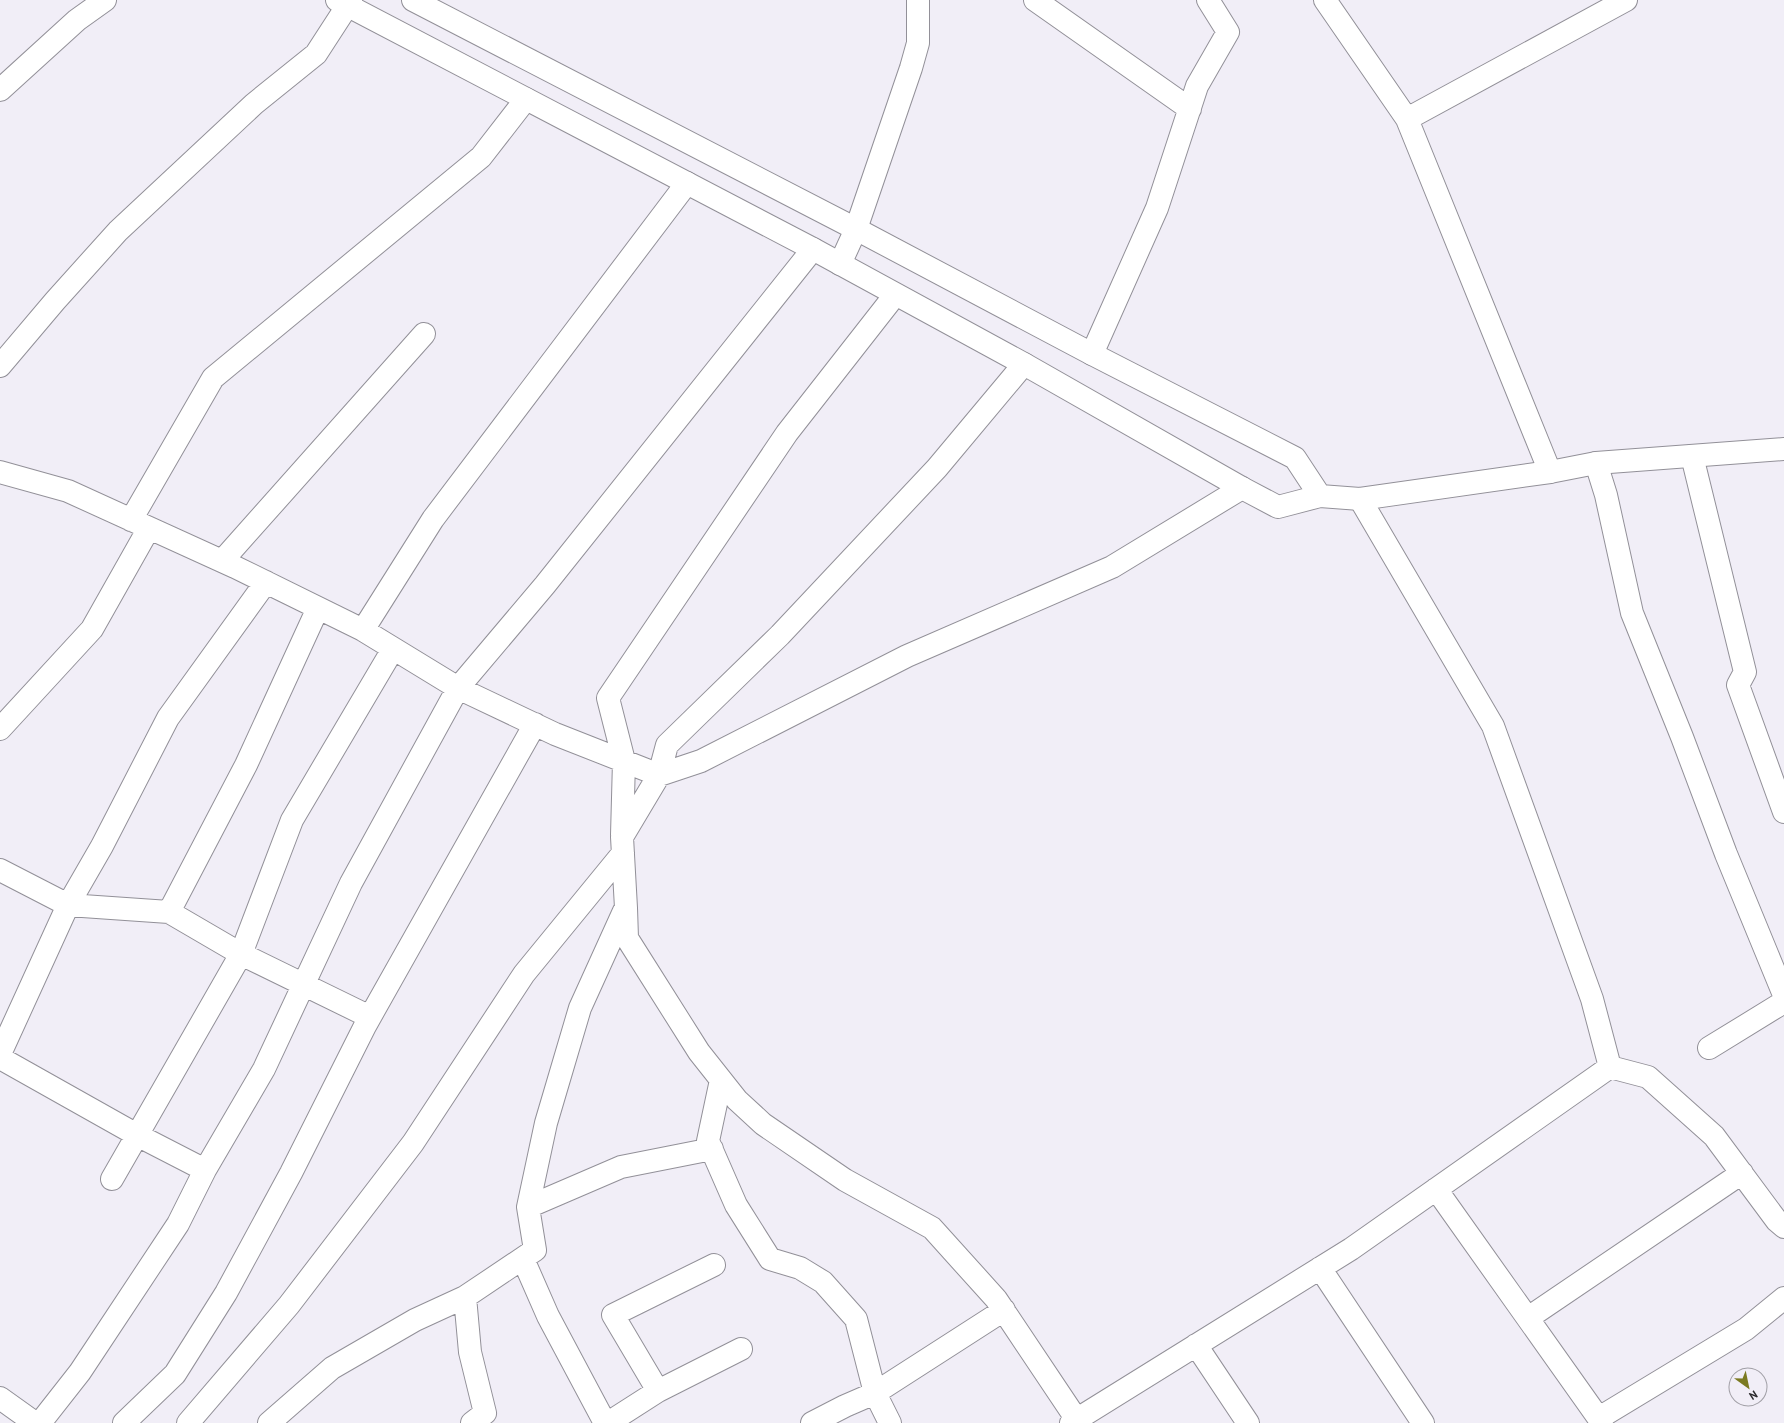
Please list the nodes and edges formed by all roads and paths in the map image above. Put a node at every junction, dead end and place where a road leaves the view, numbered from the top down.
1 (105, 0) edge
2 (414, 0) edge
3 (918, 0) edge
4 (1035, 0) edge
5 (1208, 0) edge
6 (1325, 0) edge
7 (1626, 0) edge
8 (345, 2) edge
9 (0, 90) edge
10 (526, 99) junction
11 (1190, 109) junction
12 (1407, 119) junction
13 (687, 183) junction
14 (856, 229) junction
15 (813, 249) junction
16 (840, 264) junction
17 (895, 294) junction
18 (424, 334) dead end
19 (1092, 354) junction
20 (1024, 364) junction
21 (0, 366) edge
22 (1784, 449) edge
23 (1692, 456) junction
24 (1596, 463) junction
25 (0, 472) edge
26 (1550, 472) junction
27 (1242, 488) junction
28 (1320, 496) junction
29 (1360, 499) junction
30 (140, 524) junction
31 (222, 562) junction
32 (266, 582) junction
33 (318, 608) junction
34 (363, 630) junction
35 (393, 649) junction
36 (458, 688) junction
37 (535, 724) junction
38 (0, 730) edge
39 (624, 761) junction
40 (659, 775) junction
41 (1780, 788) edge
42 (1784, 812) edge
43 (623, 845) junction
44 (0, 870) edge
45 (68, 905) junction
46 (626, 908) junction
47 (169, 912) junction
48 (240, 954) junction
49 (304, 984) junction
50 (1784, 995) edge
51 (1784, 1002) edge
52 (370, 1017) junction
53 (1709, 1048) dead end
54 (0, 1054) edge
55 (0, 1058) edge
56 (1610, 1067) junction
57 (721, 1080) junction
58 (138, 1135) junction
59 (712, 1150) junction
60 (205, 1170) junction
61 (1742, 1173) junction
62 (112, 1179) dead end
63 (1436, 1189) junction
64 (528, 1207) junction
65 (1784, 1227) edge
66 (523, 1259) junction
67 (714, 1265) dead end
68 (1320, 1268) junction
69 (465, 1297) junction
70 (1784, 1298) edge
71 (1004, 1310) junction
72 (1528, 1318) junction
73 (1196, 1345) junction
74 (741, 1349) dead end
75 (658, 1391) junction
76 (875, 1393) junction
77 (0, 1398) edge
78 (1601, 1420) edge
79 (1075, 1422) edge
80 (35, 1423) edge
81 (40, 1423) edge
82 (124, 1423) edge
83 (188, 1423) edge
84 (269, 1423) edge
85 (472, 1423) edge
86 (607, 1423) edge
87 (812, 1423) edge
88 (890, 1423) edge
89 (1248, 1423) edge
90 (1423, 1423) edge

1 - 9 street
2 - 14 street
3 - 14 street
4 - 11 street
5 - 11 street
6 - 12 street
7 - 12 street
8 - 10 street
8 - 21 street
10 - 13 street
10 - 30 street
11 - 19 street
12 - 26 street
13 - 15 street
13 - 34 street
14 - 16 street
14 - 19 street
15 - 16 street
15 - 36 street
16 - 17 street
17 - 20 street
17 - 39 street
18 - 31 street
19 - 28 street
20 - 27 street
20 - 40 street
22 - 23 street
23 - 24 street
23 - 41 street
24 - 26 street
24 - 50 street
25 - 30 street
26 - 29 street
27 - 28 street
27 - 40 street
28 - 29 street
29 - 56 street
30 - 31 street
30 - 38 street
31 - 32 street
32 - 33 street
32 - 45 street
33 - 34 street
33 - 47 street
34 - 35 street
35 - 36 street
35 - 48 street
36 - 37 street
36 - 49 street
37 - 39 street
37 - 52 street
39 - 40 street
39 - 43 street
40 - 43 street
41 - 42 street
43 - 46 street
43 - 83 street
44 - 45 street
45 - 47 street
45 - 54 street
46 - 57 street
46 - 64 street
47 - 48 street
48 - 49 street
48 - 58 street
49 - 52 street
49 - 60 street
51 - 53 street
52 - 82 street
55 - 58 street
56 - 61 street
56 - 63 street
57 - 59 street
57 - 71 street
58 - 60 street
58 - 62 street
59 - 64 street
59 - 76 street
60 - 81 street
61 - 65 street
61 - 72 street
63 - 68 street
63 - 72 street
64 - 66 street
66 - 69 street
66 - 86 street
67 - 75 street
68 - 73 street
68 - 90 street
69 - 84 street
69 - 85 street
70 - 78 street
71 - 76 street
71 - 79 street
72 - 78 street
73 - 79 street
73 - 89 street
74 - 75 street
75 - 86 street
76 - 87 street
76 - 88 street
77 - 80 street

